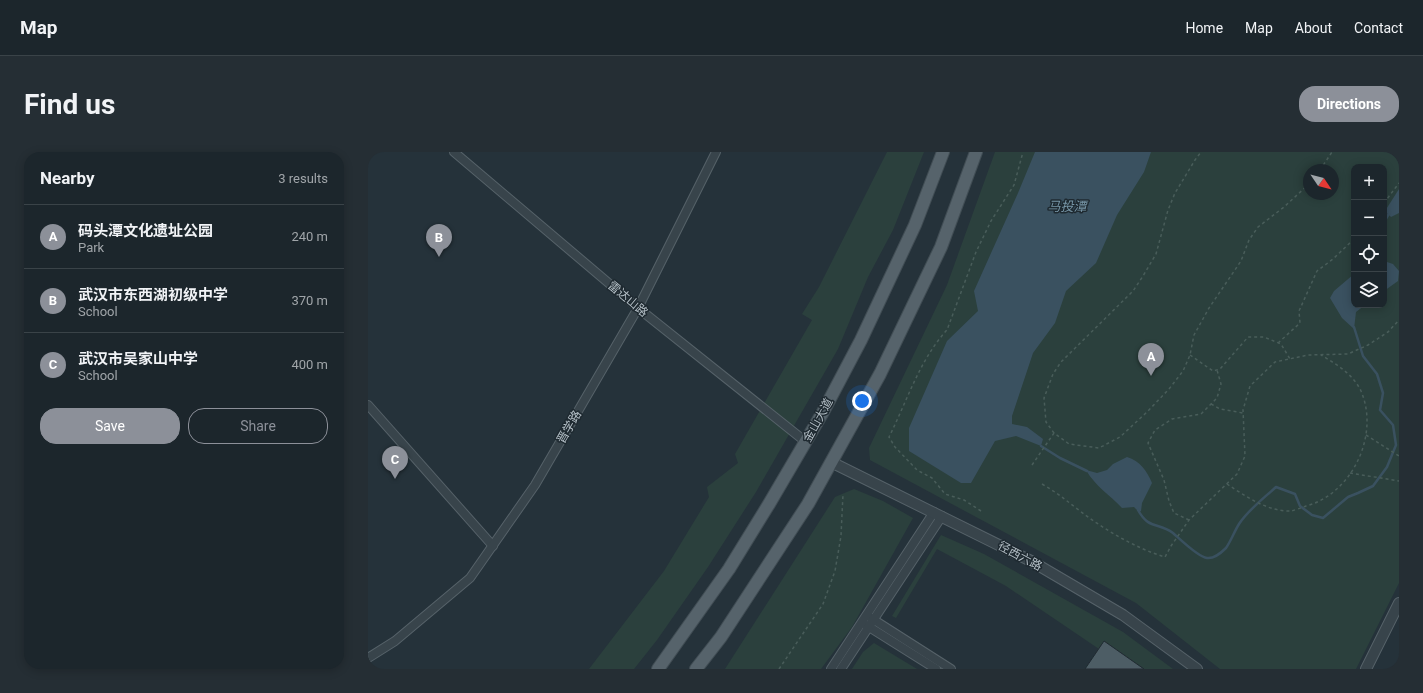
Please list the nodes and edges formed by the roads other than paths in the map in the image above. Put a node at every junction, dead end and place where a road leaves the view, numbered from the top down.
1 (454, 152) edge
2 (716, 152) edge
3 (943, 152) edge
4 (976, 152) edge
5 (638, 308) junction
6 (368, 405) edge
7 (806, 442) junction
8 (831, 462) junction
9 (938, 514) junction
10 (493, 546) junction
11 (1399, 603) edge
12 (864, 619) junction
13 (872, 624) junction
14 (368, 658) edge
15 (658, 669) edge
16 (696, 669) edge
17 (831, 669) edge
18 (842, 669) edge
19 (936, 669) edge
20 (951, 669) edge
21 (1197, 669) edge
22 (1366, 669) edge

1 - 5 street, 雷达山路
2 - 5 street, 晋学路
3 - 7 main road, 金山大道
4 - 8 main road
5 - 7 street, 雷达山路
5 - 10 street, 晋学路
6 - 10 street
7 - 15 main road, 金山大道
8 - 9 street, 径西六路
8 - 16 main road
9 - 12 street
9 - 13 street
9 - 21 street, 径西六路
10 - 14 street, 晋学路
11 - 22 street
12 - 13 street
12 - 17 street
13 - 18 street
13 - 19 street
13 - 20 street

